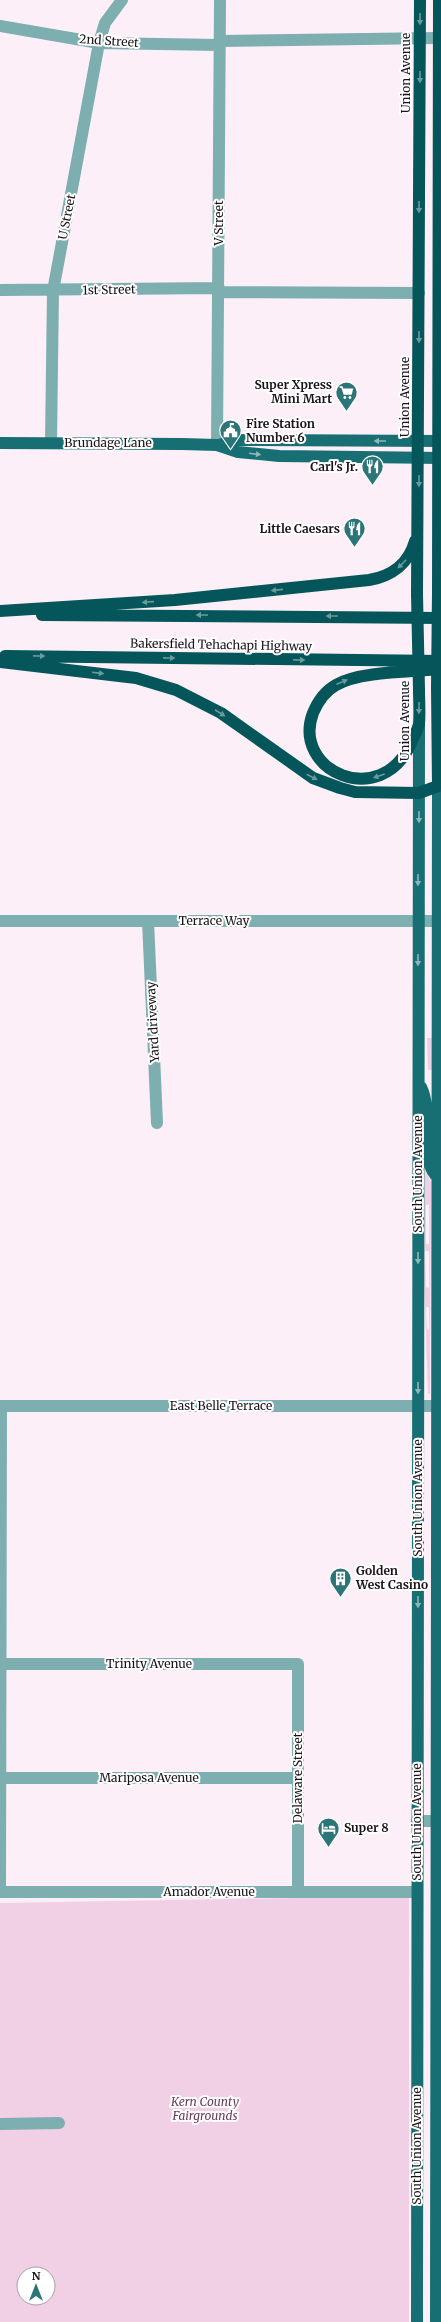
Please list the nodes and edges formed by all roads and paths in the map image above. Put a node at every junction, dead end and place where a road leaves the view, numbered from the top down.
1 (122, 0) edge
2 (220, 0) edge
3 (420, 0) edge
4 (438, 0) edge
5 (0, 26) edge
6 (420, 38) junction
7 (438, 38) junction
8 (99, 43) junction
9 (220, 43) junction
10 (0, 290) edge
11 (219, 290) junction
12 (53, 291) junction
13 (419, 293) junction
14 (419, 441) junction
15 (440, 441) edge
16 (0, 443) edge
17 (51, 443) junction
18 (217, 445) junction
19 (419, 458) junction
20 (440, 458) edge
21 (418, 530) junction
22 (441, 610) edge
23 (0, 611) edge
24 (0, 615) edge
25 (351, 616) junction
26 (441, 618) edge
27 (0, 656) edge
28 (0, 662) edge
29 (441, 662) edge
30 (441, 669) edge
31 (419, 725) junction
32 (441, 749) edge
33 (438, 760) junction
34 (438, 786) junction
35 (419, 793) junction
36 (0, 921) edge
37 (148, 921) junction
38 (431, 921) edge
39 (418, 1083) junction
40 (157, 1123) dead end
41 (439, 1177) edge
42 (0, 1406) edge
43 (418, 1406) junction
44 (439, 1406) edge
45 (0, 1664) edge
46 (298, 1664) joint
47 (0, 1778) edge
48 (298, 1778) junction
49 (417, 1821) junction
50 (439, 1821) edge
51 (298, 1891) junction
52 (0, 1892) edge
53 (418, 1892) junction
54 (59, 2123) dead end
55 (0, 2124) edge
56 (417, 2322) edge
57 (436, 2322) edge

1 - 8 street, U Street
2 - 9 street, V Street
3 -> 6 highway, Union Avenue
4 - 7 highway
5 - 8 street, 2nd Street
6 - 7 street, 2nd Street
6 - 9 street, 2nd Street
6 -> 13 highway, Union Avenue
7 - 15 highway
8 - 9 street, 2nd Street
8 - 12 street, U Street
9 - 11 street, V Street
10 - 12 street, 1st Street
11 - 12 street, 1st Street
11 - 13 street, 1st Street
11 - 18 street, V Street
12 - 17 street, U Street
13 -> 14 highway, Union Avenue
14 - 15 main road, Brundage Lane
14 -> 18 main road, Brundage Lane
14 - 19 highway, Union Avenue
15 - 20 highway
16 - 17 main road, Brundage Lane
17 - 18 main road, Brundage Lane
18 -> 19 main road, Brundage Lane
19 - 20 main road, Brundage Lane
19 -> 21 highway, Union Avenue
20 - 33 highway, bridge
21 -> 23 highway
21 -> 31 highway, Union Avenue, bridge
22 - 25 highway
25 -> 24 highway
25 - 26 highway
27 -> 29 highway, Bakersfield Tehachapi Highway
28 -> 35 highway
31 -> 30 highway
31 - 35 main road, Union Avenue
32 - 33 highway
33 - 34 highway
34 - 35 highway
34 - 38 main road, South Union Avenue
35 -> 38 main road, South Union Avenue
36 - 37 street, Terrace Way
37 - 38 street, Terrace Way
37 - 40 street, Yard driveway
38 -> 39 main road, South Union Avenue
38 - 41 main road, South Union Avenue
39 - 41 main road
39 -> 43 main road, South Union Avenue
41 - 44 main road, South Union Avenue
42 - 43 street, East Belle Terrace
42 - 45 street
43 - 44 street, East Belle Terrace
43 -> 49 main road, South Union Avenue
44 - 50 main road, South Union Avenue
45 - 46 street, Trinity Avenue
45 - 47 street
46 - 48 street, Delaware Street
47 - 48 street, Mariposa Avenue
47 - 52 street
48 - 51 street, Delaware Street
49 - 50 street
49 - 53 main road, South Union Avenue
50 - 57 main road, South Union Avenue
51 - 52 street, Amador Avenue
51 - 53 street, Amador Avenue
53 - 56 main road, South Union Avenue
54 - 55 street

